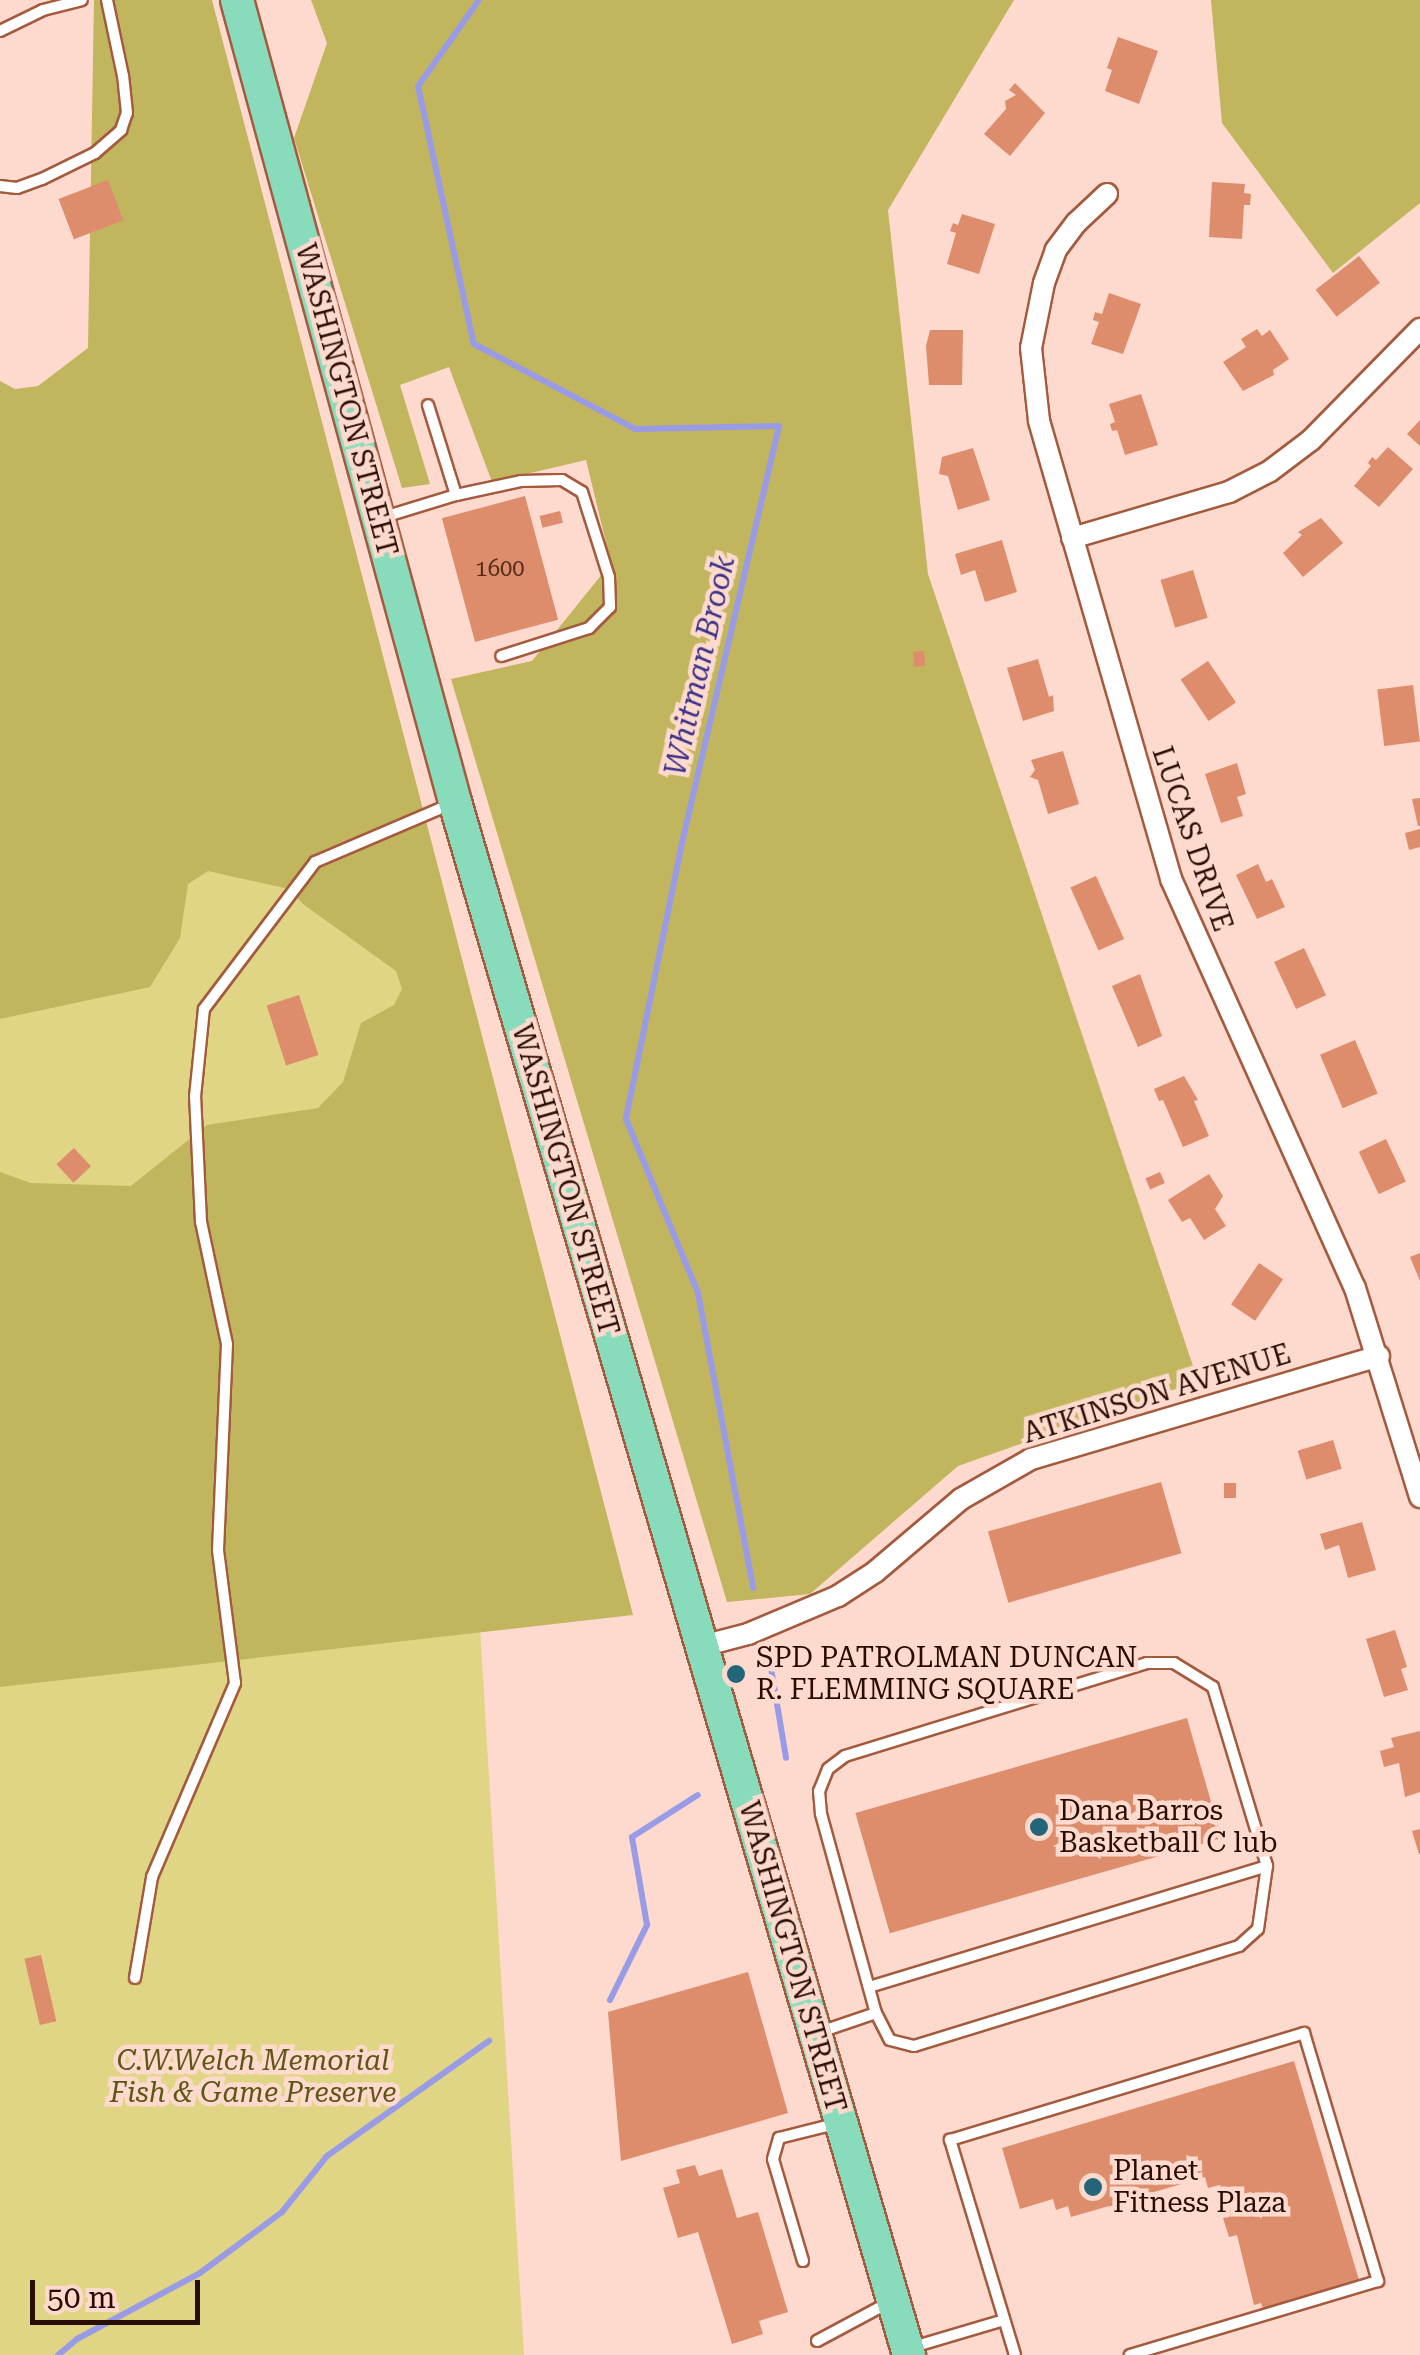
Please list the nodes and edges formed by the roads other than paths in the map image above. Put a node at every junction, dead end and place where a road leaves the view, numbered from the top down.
1 (82, 0) edge
2 (107, 0) edge
3 (236, 0) edge
4 (0, 31) edge
5 (0, 186) edge
6 (1107, 194) dead end
7 (1420, 329) edge
8 (428, 405) dead end
9 (456, 495) junction
10 (378, 518) junction
11 (1072, 538) junction
12 (501, 656) dead end
13 (455, 802) junction
14 (1378, 1356) junction
15 (1420, 1496) edge
16 (702, 1646) junction
17 (1267, 1866) junction
18 (135, 1978) dead end
19 (869, 1988) junction
20 (876, 2013) junction
21 (814, 2034) junction
22 (840, 2122) junction
23 (803, 2261) dead end
24 (893, 2300) junction
25 (1004, 2320) junction
26 (818, 2341) dead end
27 (908, 2352) edge
28 (1015, 2355) edge
29 (1130, 2355) edge

1 - 4 lane
2 - 5 lane
3 - 10 main road, WASHINGTON STREET
6 - 11 street, LUCAS DRIVE
7 - 11 street
8 - 9 lane
9 - 10 lane
9 - 12 lane
10 - 13 main road, WASHINGTON STREET
11 - 14 street, LUCAS DRIVE
13 - 16 main road, WASHINGTON STREET
13 - 18 lane
14 - 15 street, LUCAS DRIVE
14 - 16 street, ATKINSON AVENUE
16 - 21 main road, WASHINGTON STREET
17 - 19 lane
17 - 19 lane
17 - 20 lane
19 - 20 lane
20 - 21 lane
21 - 22 main road, WASHINGTON STREET
22 - 23 lane
22 - 24 main road, WASHINGTON STREET
24 - 26 lane
24 - 27 main road, WASHINGTON STREET
25 - 27 lane
25 - 28 lane
25 - 29 lane

